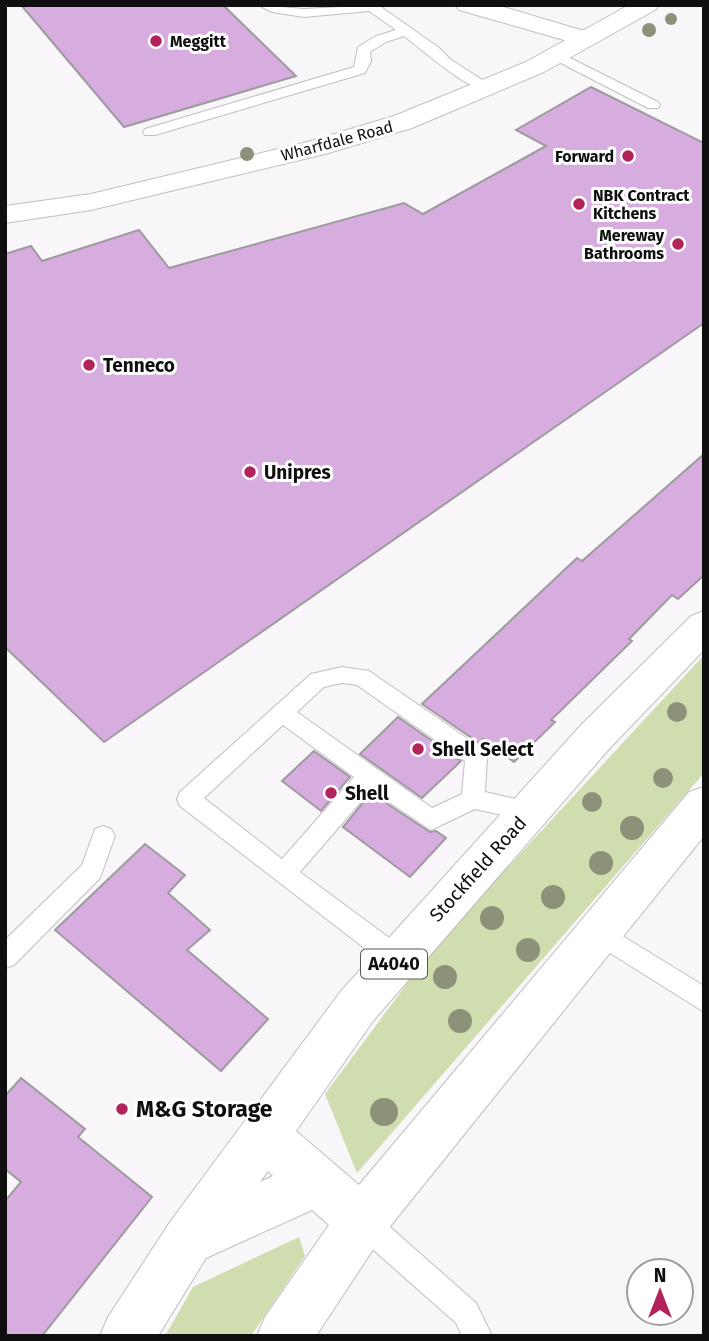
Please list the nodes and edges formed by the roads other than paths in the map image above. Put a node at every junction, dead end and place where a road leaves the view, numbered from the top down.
1 (264, 5) edge
2 (647, 5) edge
3 (370, 6) edge
4 (479, 7) edge
5 (407, 31) junction
6 (586, 39) junction
7 (556, 55) junction
8 (486, 87) junction
9 (653, 105) dead end
10 (150, 132) dead end
11 (5, 215) edge
12 (704, 626) edge
13 (282, 713) junction
14 (369, 776) junction
15 (473, 799) junction
16 (704, 805) edge
17 (529, 811) junction
18 (103, 836) dead end
19 (284, 874) junction
20 (600, 933) junction
21 (5, 957) edge
22 (398, 959) junction
23 (704, 1000) edge
24 (265, 1136) junction
25 (318, 1182) junction
26 (362, 1221) junction
27 (188, 1240) junction
28 (127, 1336) edge
29 (284, 1336) edge
30 (478, 1336) edge

1 - 3 lane
2 - 6 main road, Wharfdale Road
3 - 5 lane
4 - 6 main road
5 - 8 lane
5 - 10 lane
6 - 7 main road, Wharfdale Road
7 - 8 main road, Wharfdale Road
7 - 9 lane
8 - 11 main road, Wharfdale Road
12 - 17 main road, Stockfield Road / A4040
13 - 14 lane
13 - 15 lane
13 - 19 lane
14 - 15 lane
14 - 19 lane
15 - 17 lane
16 - 20 main road
17 - 22 main road, Stockfield Road / A4040
18 - 21 lane
19 - 22 lane
20 - 23 lane
20 - 26 main road
22 - 24 main road, Stockfield Road / A4040
24 - 25 main road
24 - 27 main road, Stockfield Road / A4040
25 - 26 main road
25 - 27 main road
26 - 29 main road
26 - 30 lane
27 - 28 main road, Stockfield Road / A4040

